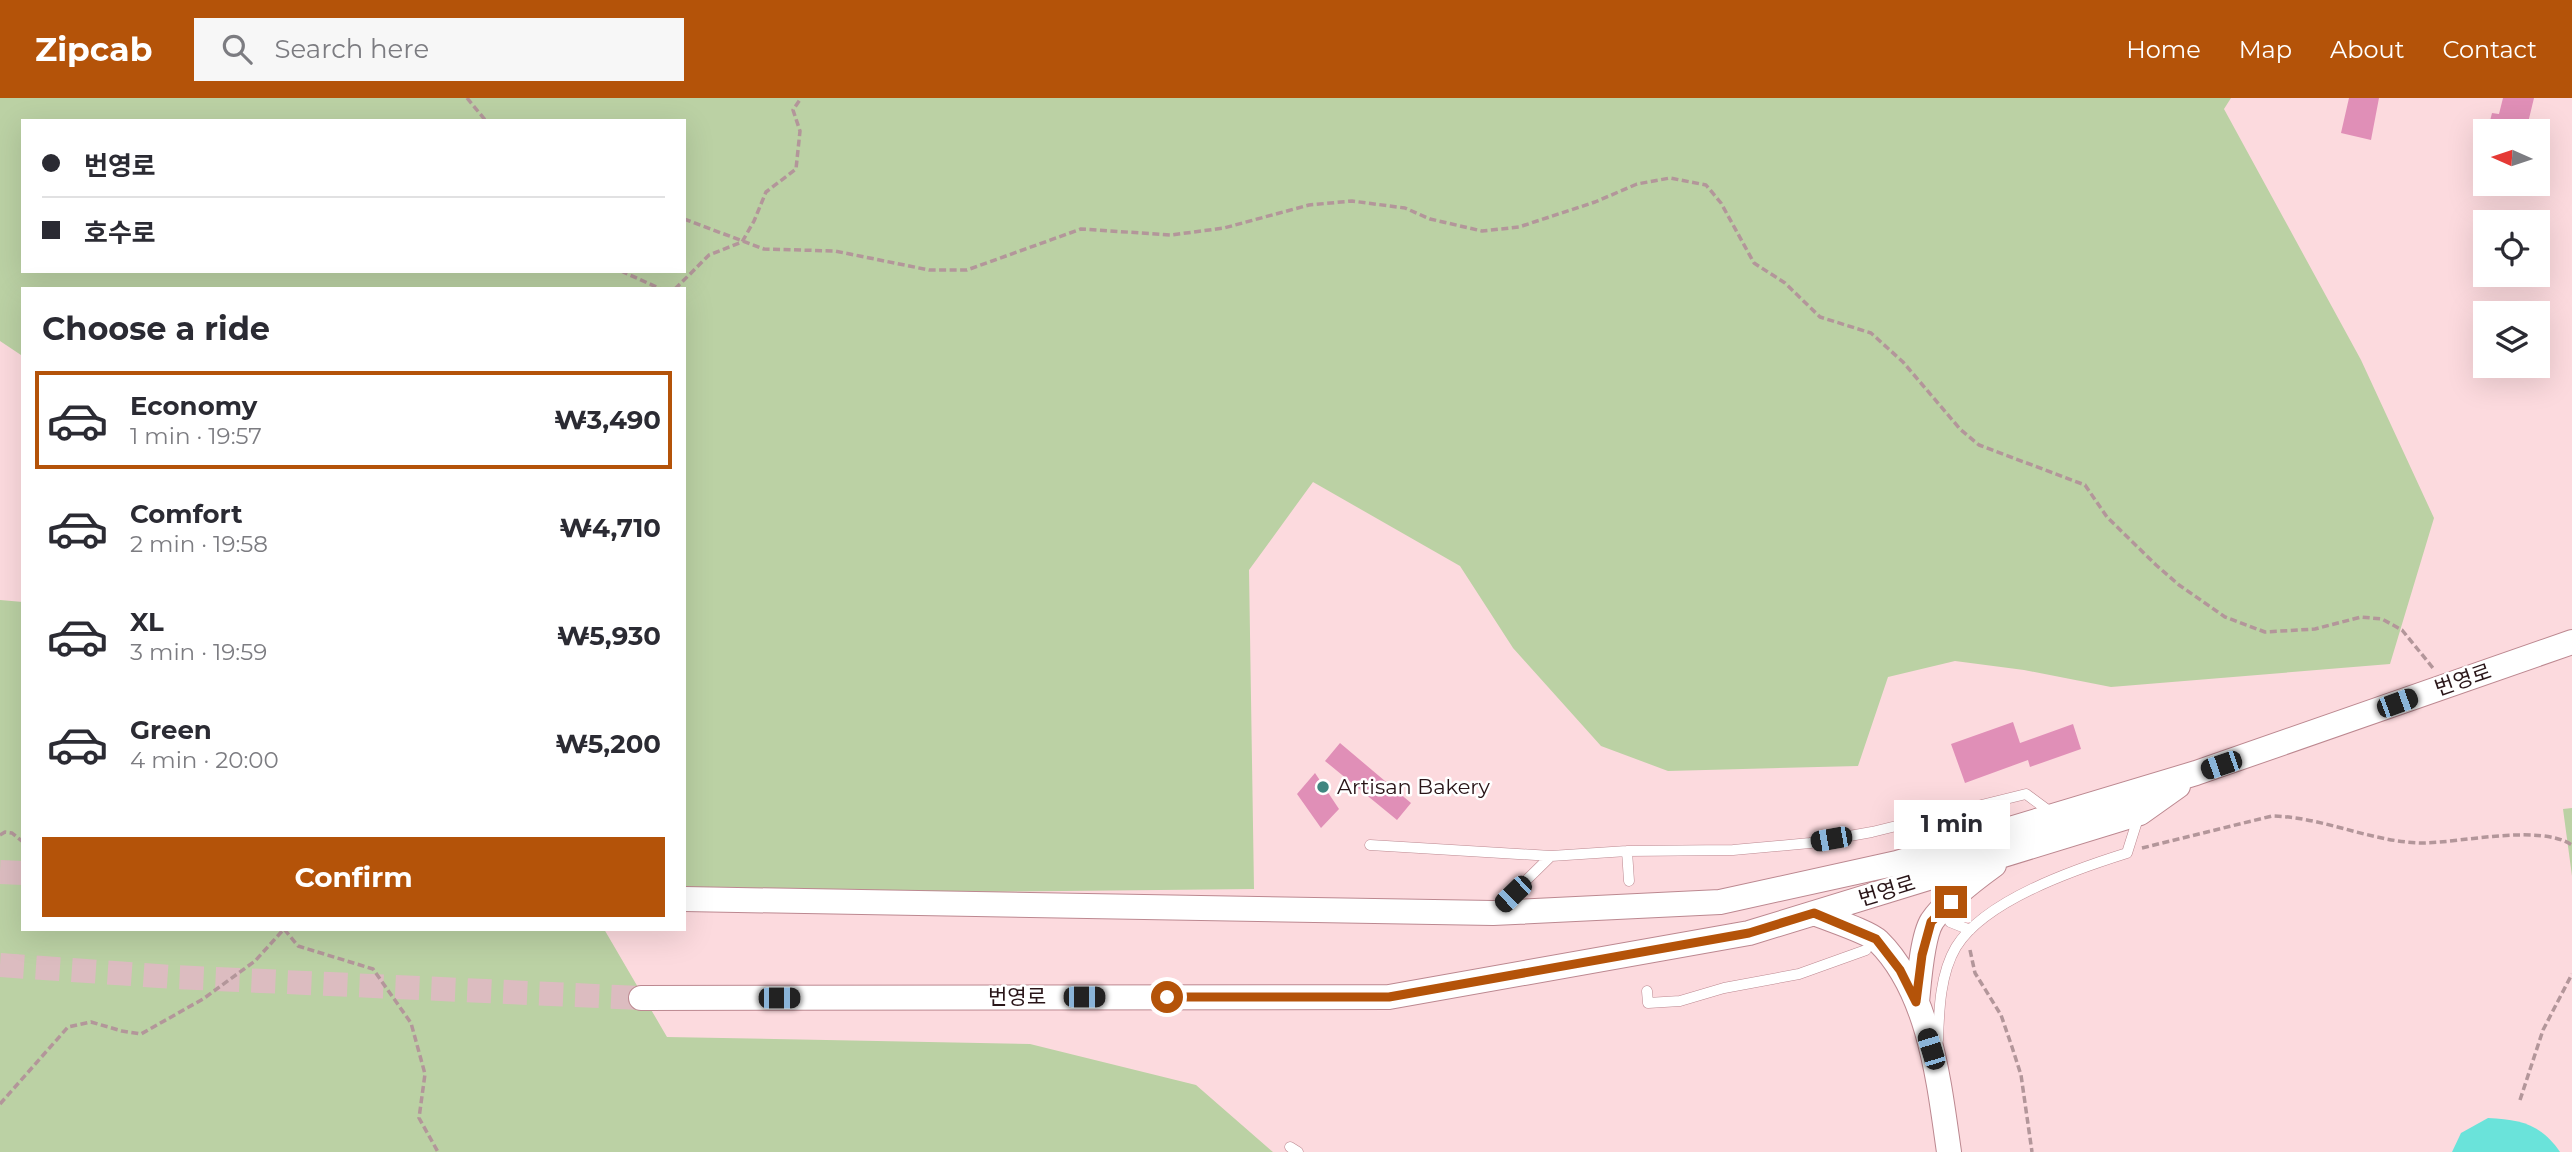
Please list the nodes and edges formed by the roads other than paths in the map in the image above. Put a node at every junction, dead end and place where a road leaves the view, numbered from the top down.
1 (2572, 642) edge
2 (2196, 774) junction
3 (2140, 813) junction
4 (2054, 815) junction
5 (1370, 845) dead end
6 (1627, 851) junction
7 (2011, 853) junction
8 (1551, 856) junction
9 (1629, 881) dead end
10 (686, 899) edge
11 (1493, 913) junction
12 (1814, 913) junction
13 (1950, 922) dead end
14 (1970, 930) junction
15 (1866, 950) dead end
16 (1647, 991) dead end
17 (641, 998) tunnel mouth
18 (1916, 1002) junction
19 (1938, 1073) junction
20 (1949, 1152) edge

1 - 2 street, 번영로
2 - 3 street, 번영로
2 - 4 street, 번영로
3 - 7 street, 번영로
3 - 14 lane
4 - 6 lane
4 - 11 street, 번영로
5 - 8 lane
6 - 8 lane
6 - 9 lane
7 - 12 street, 번영로
7 - 18 street
8 - 11 lane
10 - 11 street, 번영로
12 - 17 street, 번영로
12 - 18 street
13 - 14 lane
14 - 19 lane
15 - 16 lane
18 - 19 street
19 - 20 street

